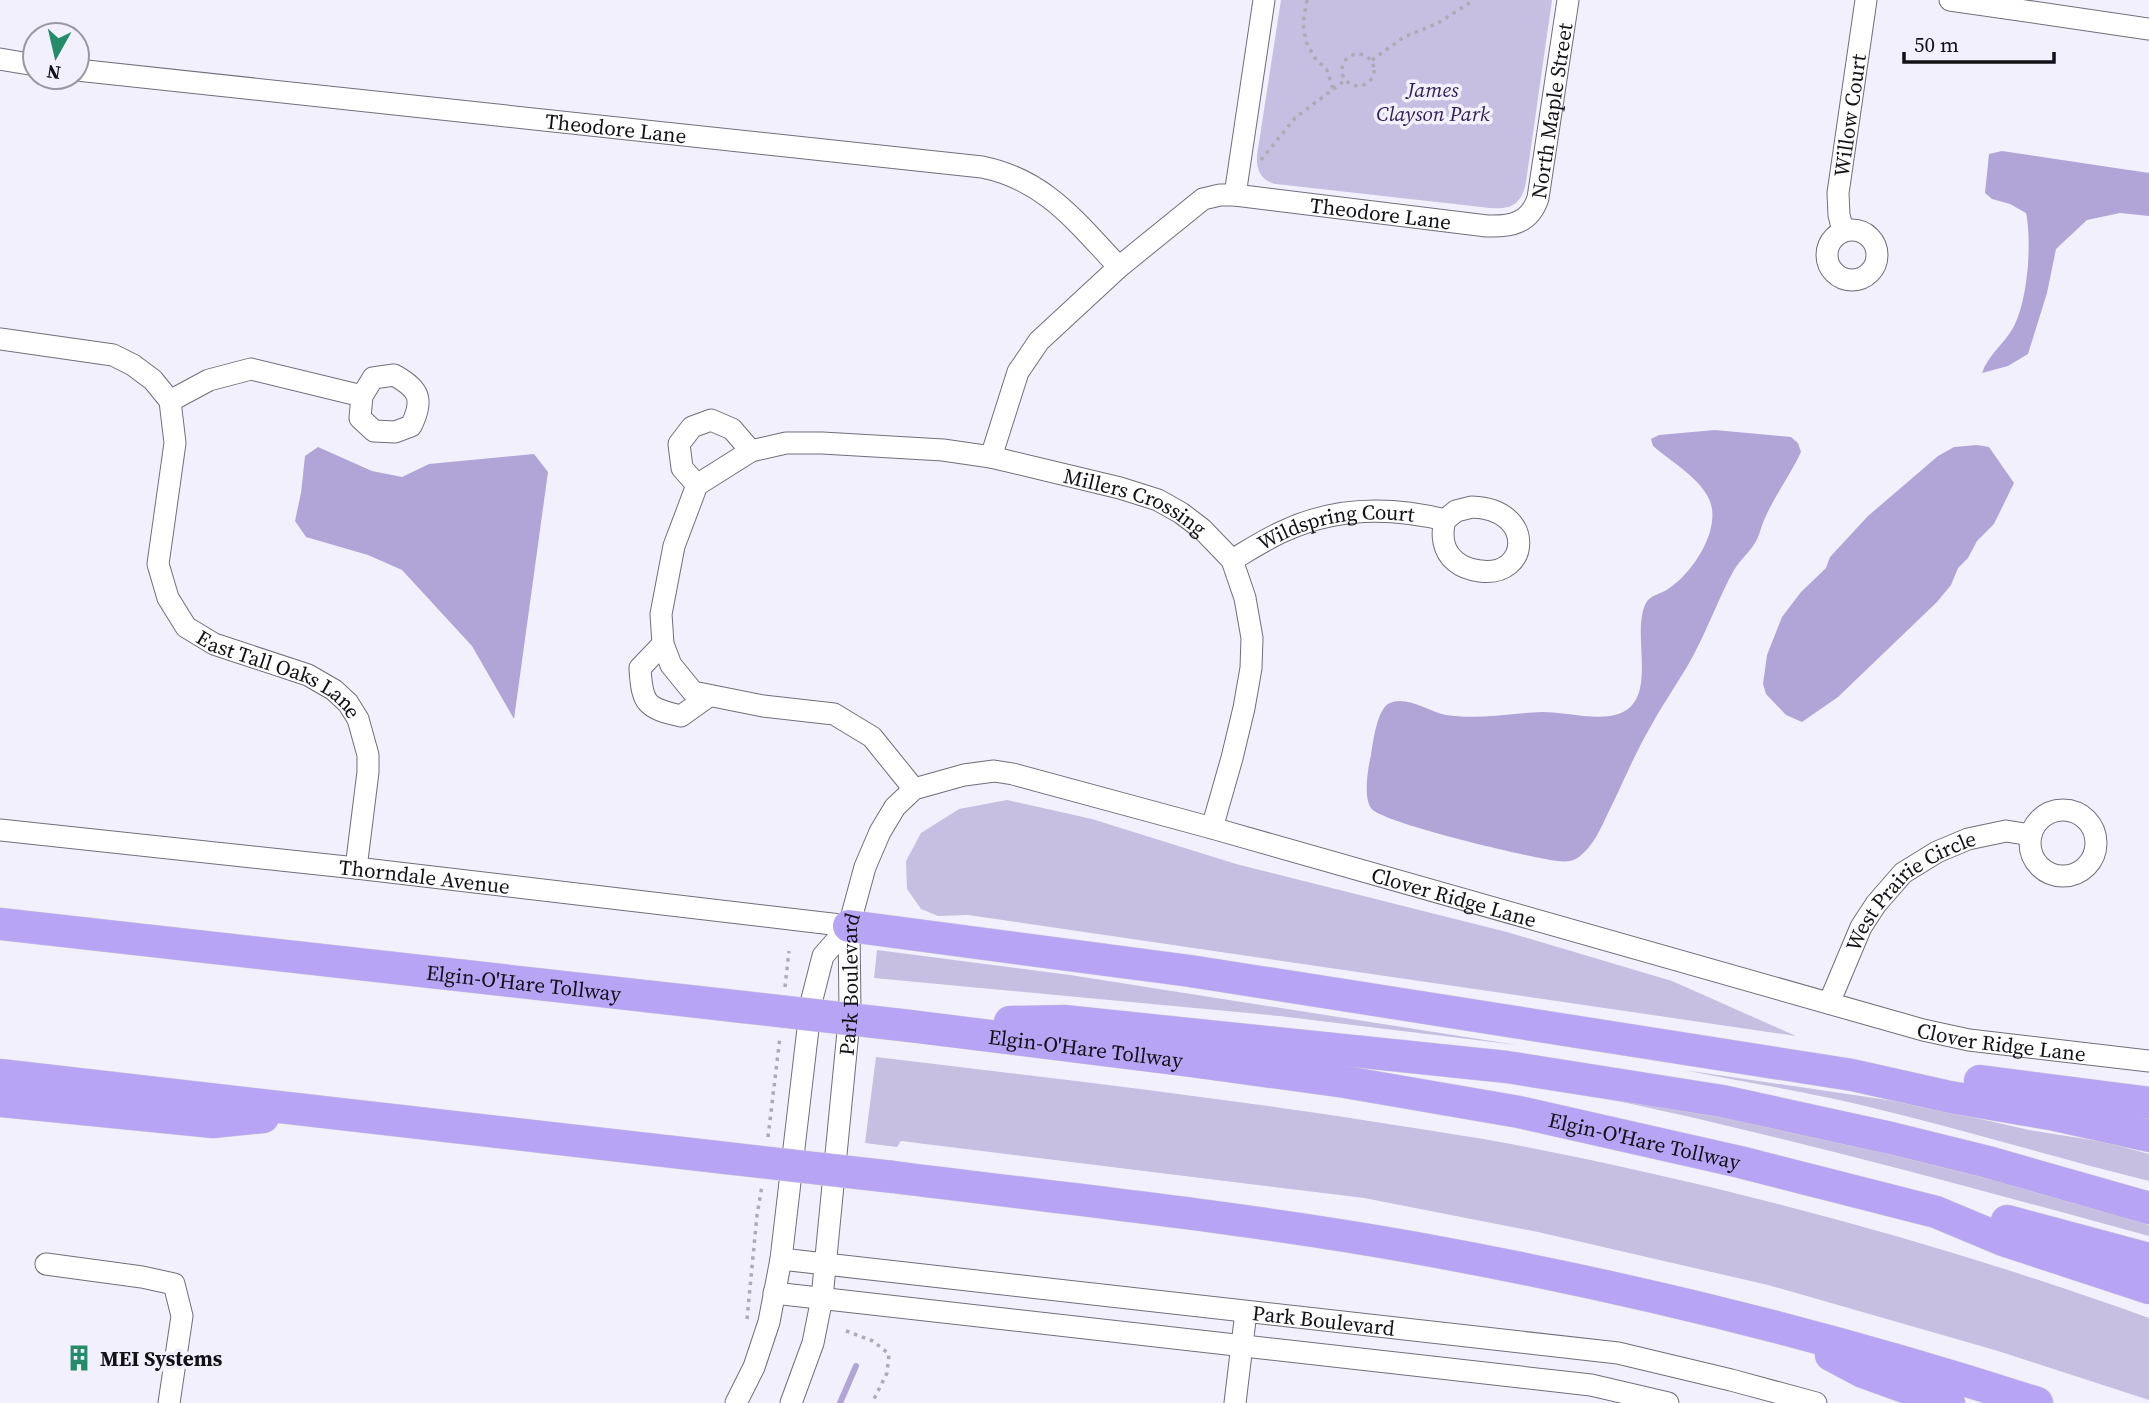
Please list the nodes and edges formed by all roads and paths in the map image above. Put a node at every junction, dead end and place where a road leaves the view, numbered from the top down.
1 (1264, 0) edge
2 (1307, 0) edge
3 (1475, 0) edge
4 (1568, 0) edge
5 (1866, 0) edge
6 (1950, 0) edge
7 (2149, 29) edge
8 (0, 59) edge
9 (1372, 60) junction
10 (21, 63) edge
11 (1341, 71) junction
12 (91, 72) edge
13 (1329, 75) junction
14 (1344, 81) junction
15 (1333, 89) junction
16 (1256, 164) dead end
17 (1235, 195) junction
18 (1527, 218) joint
19 (1843, 231) dead end
20 (1119, 267) junction
21 (0, 339) edge
22 (362, 396) dead end
23 (170, 401) junction
24 (751, 451) junction
25 (991, 457) junction
26 (698, 485) junction
27 (1445, 520) dead end
28 (1232, 560) junction
29 (663, 644) junction
30 (709, 696) junction
31 (915, 789) junction
32 (1212, 828) junction
33 (0, 830) edge
34 (2031, 835) dead end
35 (356, 868) junction
36 (0, 924) edge
37 (849, 926) junction
38 (1829, 1003) junction
39 (910, 1026) junction
40 (2149, 1060) edge
41 (1852, 1074) junction
42 (0, 1075) edge
43 (0, 1101) edge
44 (2149, 1103) edge
45 (325, 1111) junction
46 (2149, 1136) edge
47 (2149, 1208) edge
48 (1936, 1212) junction
49 (781, 1259) junction
50 (2149, 1259) edge
51 (826, 1263) junction
52 (46, 1264) dead end
53 (2149, 1288) edge
54 (774, 1293) junction
55 (822, 1298) junction
56 (1246, 1312) junction
57 (1780, 1328) junction
58 (846, 1331) dead end
59 (1241, 1347) junction
60 (1756, 1395) edge
61 (169, 1403) edge
62 (736, 1403) edge
63 (792, 1403) edge
64 (872, 1403) edge
65 (1238, 1403) edge
66 (1668, 1403) edge
67 (1816, 1403) edge
68 (1949, 1403) edge
69 (2037, 1403) edge

1 - 17 street
2 - 13 path
3 - 9 path
4 - 18 street, North Maple Street
5 - 19 street, Willow Court
6 - 7 street
8 - 10 street
9 - 11 path
9 - 14 path
11 - 13 path
11 - 14 path
12 - 20 street, Theodore Lane
13 - 15 path
14 - 15 path
15 - 16 path
17 - 18 street, Theodore Lane
17 - 20 street, Theodore Lane
20 - 25 street, Theodore Lane
21 - 23 street
22 - 23 street
23 - 35 street, East Tall Oaks Lane
24 - 25 street, Millers Crossing
24 - 26 street, Millers Crossing
24 - 26 street
25 - 28 street, Millers Crossing
26 - 29 street
27 - 28 street, Wildspring Court
28 - 32 street, Millers Crossing
29 - 30 street
29 - 30 street
30 - 31 street
31 - 32 street, Clover Ridge Lane
31 - 37 street, Clover Ridge Lane
32 - 38 street, Clover Ridge Lane
33 - 35 street, Thorndale Avenue
34 - 38 street, West Prairie Circle
35 - 37 street, Thorndale Avenue
36 - 39 highway, Elgin-O'Hare Tollway, bridge
37 - 41 highway
37 - 49 street, Park Boulevard
37 - 51 street, Park Boulevard
38 - 40 street, Clover Ridge Lane
39 - 47 highway
39 - 48 highway, Elgin-O'Hare Tollway
41 - 44 highway
41 - 46 highway
42 - 45 highway
43 - 45 highway
45 - 57 highway, bridge
48 - 50 highway
48 - 53 highway, Elgin-O'Hare Tollway
49 - 51 street, Park Boulevard
49 - 54 street
51 - 55 street
51 - 56 street, Park Boulevard
52 - 61 street
54 - 55 street, Park Boulevard
54 - 62 street
55 - 59 street, Park Boulevard
55 - 63 street
56 - 59 street
56 - 60 street, Park Boulevard
57 - 68 highway
57 - 69 highway
58 - 64 path
59 - 65 street
59 - 66 street, Park Boulevard
60 - 67 street, Park Boulevard

